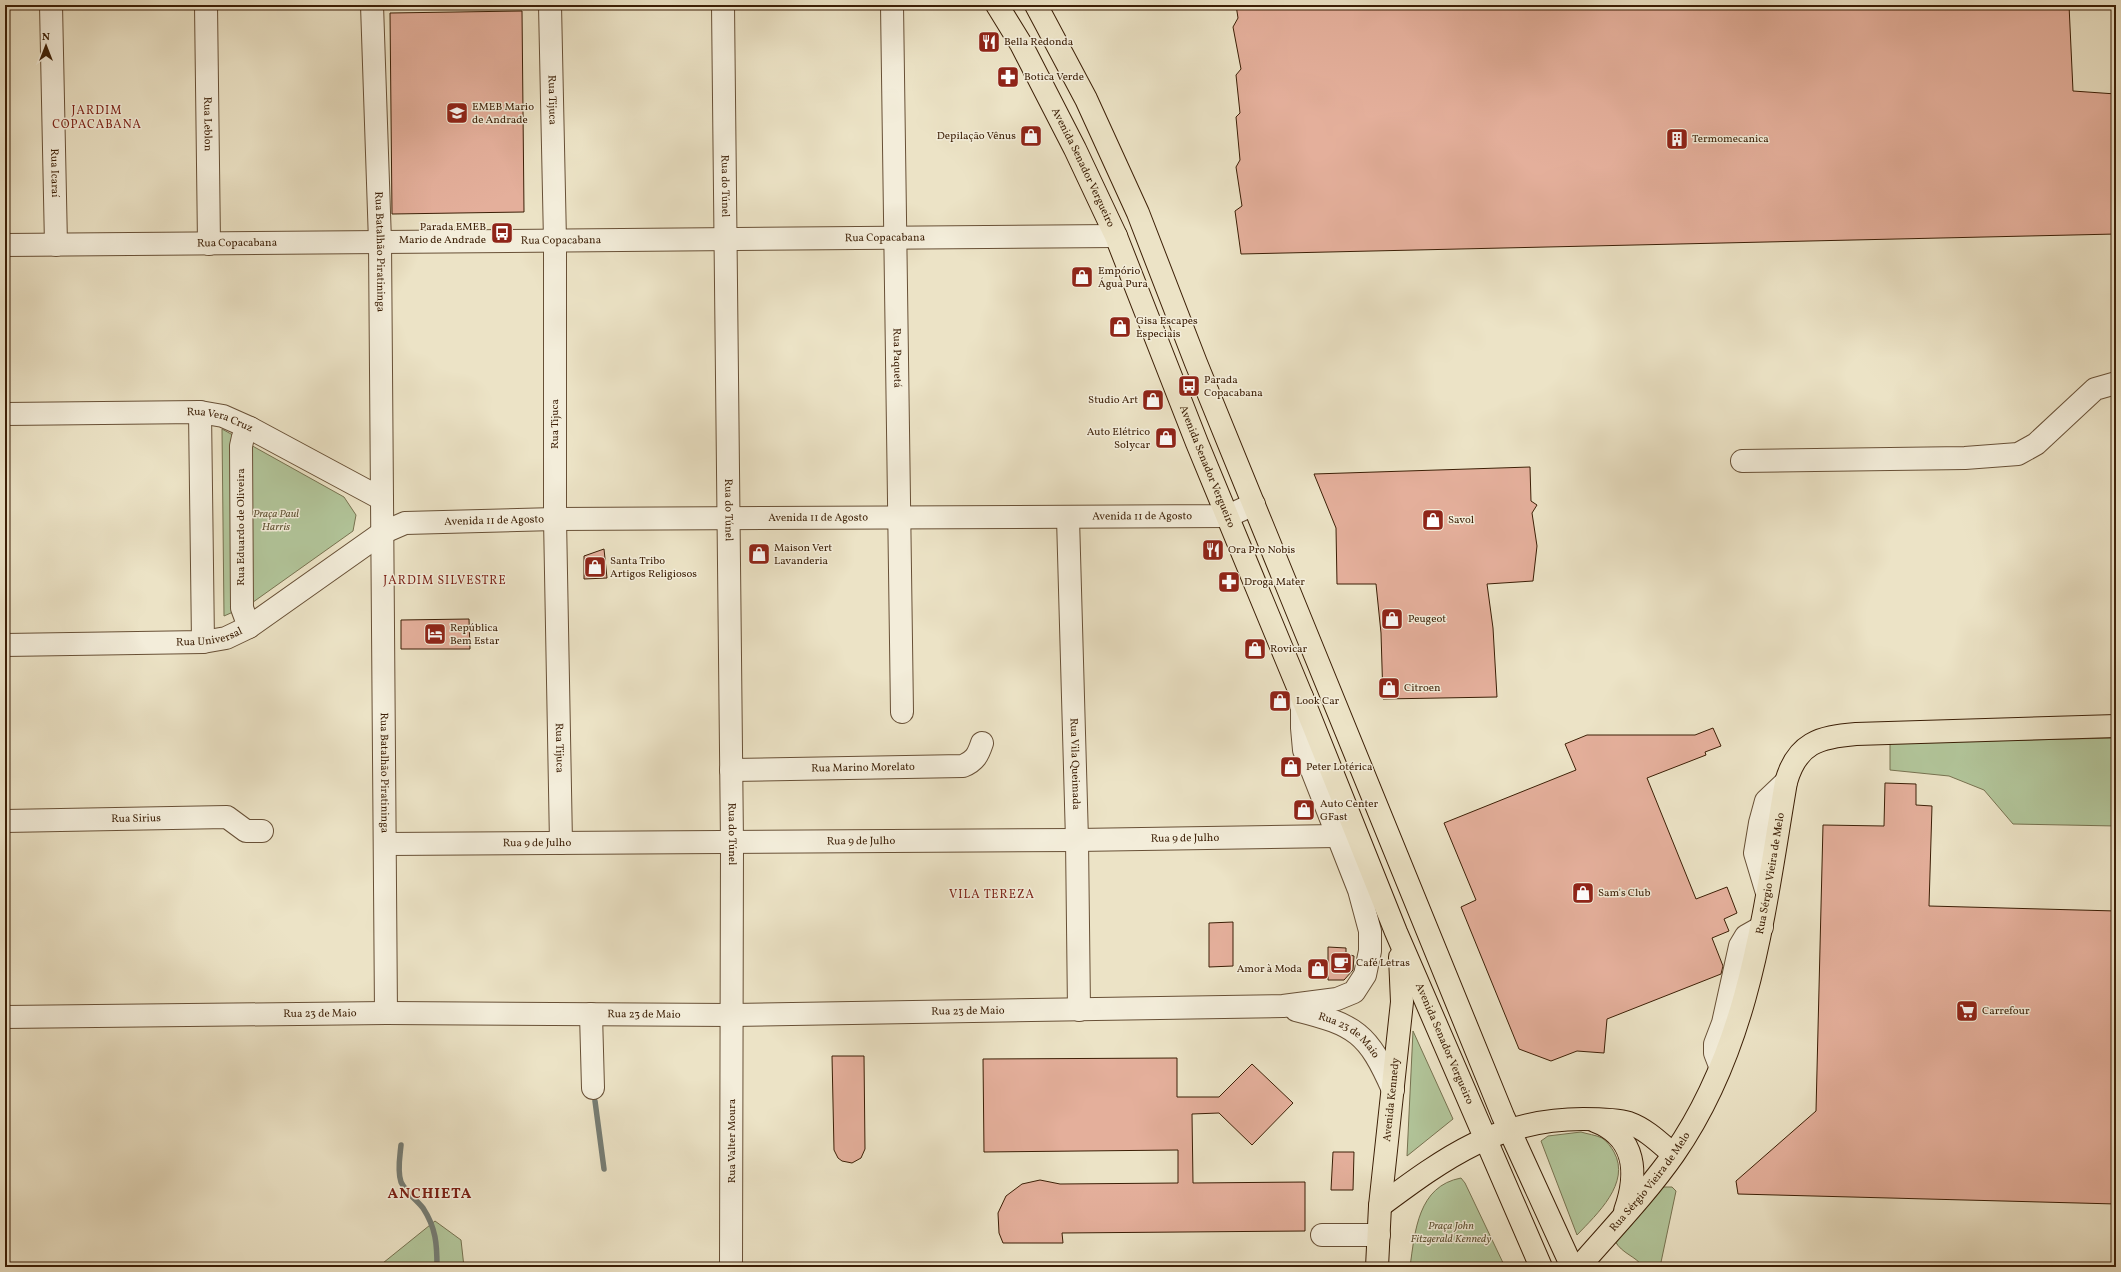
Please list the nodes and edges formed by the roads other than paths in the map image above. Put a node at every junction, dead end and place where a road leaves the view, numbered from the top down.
1 (51, 5) edge
2 (206, 5) edge
3 (372, 5) edge
4 (550, 5) edge
5 (723, 5) edge
6 (892, 5) edge
7 (997, 5) edge
8 (1036, 5) edge
9 (1116, 236) junction
10 (896, 238) junction
11 (725, 239) junction
12 (555, 241) junction
13 (380, 242) junction
14 (209, 244) junction
15 (56, 245) junction
16 (5, 246) edge
17 (2116, 383) edge
18 (200, 412) junction
19 (5, 414) edge
20 (250, 428) junction
21 (1742, 461) dead end
22 (382, 499) junction
23 (1254, 504) junction
24 (1228, 516) junction
25 (728, 517) junction
26 (899, 518) junction
27 (1068, 518) junction
28 (555, 519) junction
29 (382, 533) junction
30 (249, 627) junction
31 (203, 642) junction
32 (5, 645) edge
33 (1302, 697) junction
34 (902, 712) dead end
35 (2116, 726) edge
36 (982, 743) dead end
37 (731, 770) junction
38 (5, 821) edge
39 (262, 831) dead end
40 (1337, 836) junction
41 (1077, 840) junction
42 (561, 843) junction
43 (732, 843) junction
44 (385, 844) junction
45 (1396, 932) junction
46 (1284, 1006) junction
47 (1079, 1010) junction
48 (386, 1013) junction
49 (591, 1014) junction
50 (732, 1015) junction
51 (5, 1017) edge
52 (593, 1088) dead end
53 (1393, 1090) junction
54 (1588, 1119) junction
55 (1509, 1130) junction
56 (1485, 1138) junction
57 (1674, 1154) junction
58 (1380, 1206) junction
59 (1621, 1220) junction
60 (1322, 1235) dead end
61 (1379, 1235) junction
62 (732, 1267) edge
63 (1377, 1267) edge
64 (1541, 1267) edge
65 (1572, 1267) edge
66 (1579, 1267) edge

1 - 15 street, Rua Icaraí
2 - 14 street, Rua Leblon
3 - 13 street, Rua Batalhão Piratininga
4 - 12 street, Rua Tijuca
5 - 11 street, Rua do Túnel
6 - 10 street, Rua Paquetá
7 - 9 main road, Avenida Senador Vergueiro
8 - 23 main road
9 - 10 street, Rua Copacabana
9 - 24 main road, Avenida Senador Vergueiro
10 - 11 street, Rua Copacabana
10 - 26 street, Rua Paquetá
11 - 12 street, Rua Copacabana
11 - 25 street, Rua do Túnel
12 - 13 street, Rua Copacabana
12 - 28 street, Rua Tijuca
13 - 14 street, Rua Copacabana
13 - 22 street, Rua Batalhão Piratininga
14 - 15 street, Rua Copacabana
15 - 16 street, Rua Copacabana
17 - 21 street
18 - 19 street, Rua Vera Cruz
18 - 20 street, Rua Vera Cruz
18 - 31 street
20 - 22 street, Rua Vera Cruz
20 - 30 street, Rua Eduardo de Oliveira
22 - 29 street
23 - 24 street, Avenida 11 de Agosto
23 - 55 main road
24 - 27 street, Avenida 11 de Agosto
24 - 33 main road, Avenida Senador Vergueiro
25 - 26 street, Avenida 11 de Agosto
25 - 28 street, Avenida 11 de Agosto
25 - 37 street, Rua do Túnel
26 - 27 street, Avenida 11 de Agosto
26 - 34 street, Rua Paquetá
27 - 41 street, Rua Vila Queimada
28 - 29 street, Avenida 11 de Agosto
28 - 42 street, Rua Tijuca
29 - 30 street, Rua Universal
29 - 44 street, Rua Batalhão Piratininga
30 - 31 street, Rua Universal
31 - 32 street, Rua Universal
33 - 40 street
33 - 45 main road, Avenida Senador Vergueiro
35 - 57 main road, Rua Sérgio Vieira de Melo
36 - 37 street, Rua Marino Morelato
37 - 43 street, Rua do Túnel
38 - 39 street, Rua Sirius
40 - 41 street, Rua 9 de Julho
40 - 46 street, Rua 23 de Maio
41 - 43 street, Rua 9 de Julho
41 - 47 street, Rua Vila Queimada
42 - 43 street, Rua 9 de Julho
42 - 44 street, Rua 9 de Julho
43 - 50 street, Rua do Túnel
44 - 48 street, Rua Batalhão Piratininga
45 - 53 main road, Avenida Kennedy
45 - 56 main road, Avenida Senador Vergueiro
46 - 47 street, Rua 23 de Maio
46 - 53 street, Rua 23 de Maio
47 - 50 street, Rua 23 de Maio
48 - 49 street, Rua 23 de Maio
48 - 51 street, Rua 23 de Maio
49 - 50 street, Rua 23 de Maio
49 - 52 street
50 - 62 street, Rua Valter Moura
53 - 58 main road, Avenida Kennedy
54 - 55 main road
54 - 57 main road
54 - 59 main road
55 - 56 main road
55 - 65 main road
56 - 58 main road
56 - 64 main road, Avenida Senador Vergueiro
57 - 59 main road, Rua Sérgio Vieira de Melo
58 - 61 main road, Avenida Kennedy
59 - 66 main road, Rua Sérgio Vieira de Melo
60 - 61 street
61 - 63 main road, Avenida Kennedy

